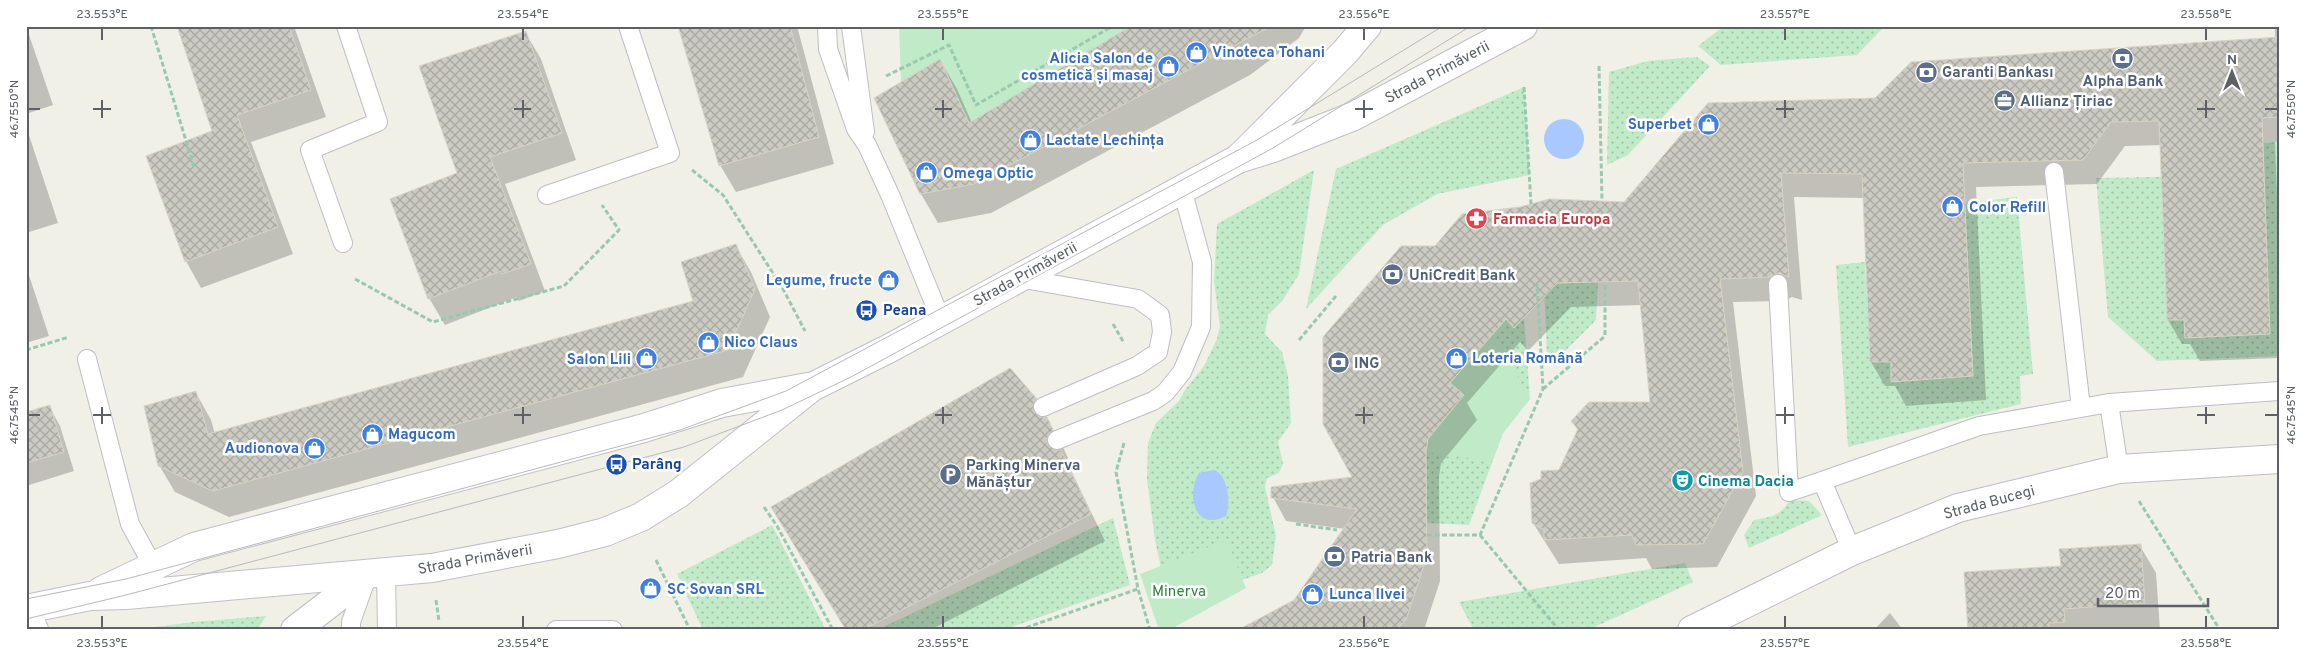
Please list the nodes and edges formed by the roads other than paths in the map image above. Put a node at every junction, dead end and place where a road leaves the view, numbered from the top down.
1 (346, 26) edge
2 (628, 26) edge
3 (826, 26) edge
4 (851, 26) edge
5 (1367, 26) edge
6 (1523, 26) edge
7 (867, 145) junction
8 (1238, 159) junction
9 (2054, 172) dead end
10 (1182, 189) junction
11 (547, 195) dead end
12 (342, 243) dead end
13 (1018, 278) junction
14 (1778, 284) dead end
15 (941, 320) junction
16 (87, 359) dead end
17 (812, 386) junction
18 (2279, 392) edge
19 (2110, 403) junction
20 (1043, 407) dead end
21 (2081, 408) junction
22 (1057, 440) dead end
23 (2279, 459) edge
24 (2119, 469) junction
25 (1822, 481) junction
26 (1852, 551) junction
27 (153, 566) junction
28 (377, 573) junction
29 (90, 596) junction
30 (26, 610) edge
31 (34, 630) edge
32 (295, 630) edge
33 (351, 630) edge
34 (387, 630) edge
35 (556, 630) edge
36 (613, 630) edge
37 (1692, 630) edge

1 - 12 lane
2 - 11 lane
3 - 7 lane
4 - 7 lane
5 - 8 main road, Strada Primăverii
6 - 8 main road, Strada Primăverii
7 - 15 lane
8 - 10 main road, Strada Primăverii
9 - 21 lane
10 - 13 main road, Strada Primăverii
10 - 22 lane
13 - 15 main road, Strada Primăverii
13 - 20 lane
14 - 25 lane
15 - 17 main road, Strada Primăverii
16 - 27 lane
17 - 27 main road, Strada Primăverii
17 - 28 main road, Strada Primăverii
18 - 19 lane
19 - 21 lane
19 - 24 lane
21 - 25 lane
23 - 24 main road, Strada Bucegi
24 - 26 main road, Strada Bucegi
25 - 26 lane
26 - 37 main road, Strada Bucegi
27 - 29 main road, Strada Primăverii
28 - 29 main road, Strada Primăverii
28 - 32 main road
28 - 33 lane
28 - 34 lane
29 - 30 main road, Strada Primăverii
30 - 31 main road
35 - 36 lane

